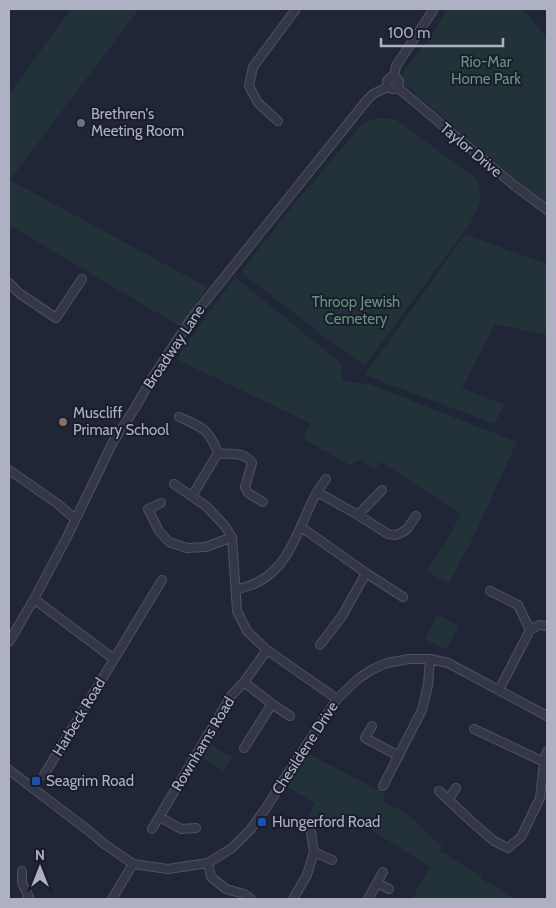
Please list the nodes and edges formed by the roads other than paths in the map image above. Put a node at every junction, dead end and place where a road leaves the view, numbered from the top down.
1 (296, 9) edge
2 (434, 9) edge
3 (394, 77) junction
4 (388, 87) junction
5 (397, 87) junction
6 (278, 122) dead end
7 (547, 210) edge
8 (82, 279) dead end
9 (9, 283) edge
10 (179, 417) dead end
11 (218, 453) junction
12 (9, 470) edge
13 (326, 479) dead end
14 (174, 484) dead end
15 (382, 490) dead end
16 (317, 492) junction
17 (192, 496) junction
18 (263, 502) dead end
19 (161, 503) dead end
20 (358, 515) junction
21 (416, 516) dead end
22 (75, 518) junction
23 (301, 527) junction
24 (232, 537) junction
25 (366, 573) junction
26 (162, 580) dead end
27 (236, 590) junction
28 (490, 591) dead end
29 (403, 597) dead end
30 (34, 599) junction
31 (547, 626) edge
32 (530, 630) junction
33 (9, 642) edge
34 (320, 645) dead end
35 (267, 650) junction
36 (114, 659) junction
37 (430, 659) junction
38 (244, 682) junction
39 (499, 690) junction
40 (337, 699) junction
41 (272, 704) junction
42 (290, 716) dead end
43 (547, 716) edge
44 (372, 726) dead end
45 (474, 729) dead end
46 (244, 748) dead end
47 (547, 751) edge
48 (399, 756) junction
49 (544, 762) junction
50 (9, 770) edge
51 (44, 775) dead end
52 (383, 786) dead end
53 (456, 788) dead end
54 (439, 791) dead end
55 (448, 800) junction
56 (160, 817) junction
57 (196, 828) dead end
58 (152, 829) dead end
59 (311, 832) dead end
60 (314, 852) junction
61 (332, 860) dead end
62 (208, 862) junction
63 (133, 864) junction
64 (22, 871) dead end
65 (383, 872) dead end
66 (377, 883) junction
67 (389, 890) dead end
68 (27, 899) edge
69 (112, 899) edge
70 (251, 899) edge
71 (293, 899) edge
72 (368, 899) edge

1 - 6 street
2 - 3 street
3 - 4 street
3 - 5 street
4 - 5 street
4 - 22 street, Broadway Lane
5 - 7 street, Taylor Drive
8 - 9 street
10 - 11 street
11 - 17 street
11 - 18 street
12 - 22 street
13 - 16 street
14 - 17 street
15 - 20 street
16 - 20 street
16 - 23 street
17 - 24 street
19 - 24 street
20 - 21 street
22 - 30 street, Broadway Lane
23 - 25 street
23 - 27 street
24 - 27 street
25 - 29 street
25 - 34 street
26 - 36 street, Harbeck Road
27 - 35 street
28 - 32 street
30 - 33 street, Broadway Lane
30 - 36 street
31 - 32 street
32 - 39 street
35 - 38 street, Rownhams Road
35 - 40 street
36 - 51 street, Harbeck Road
37 - 39 street, Chesildene Drive
37 - 40 street, Chesildene Drive
37 - 48 street
38 - 41 street
38 - 56 street, Rownhams Road
39 - 43 street, Chesildene Drive
40 - 62 street, Chesildene Drive
41 - 42 street
41 - 46 street
44 - 48 street
45 - 49 street
47 - 49 street
48 - 52 street
49 - 55 street
50 - 63 street, Chesildene Drive
53 - 55 street
54 - 55 street
56 - 57 street
56 - 58 street, Rownhams Road
59 - 60 street
60 - 61 street
60 - 71 street
62 - 63 street, Chesildene Drive
62 - 70 street
63 - 69 street
64 - 68 street
65 - 66 street
66 - 67 street
66 - 72 street

